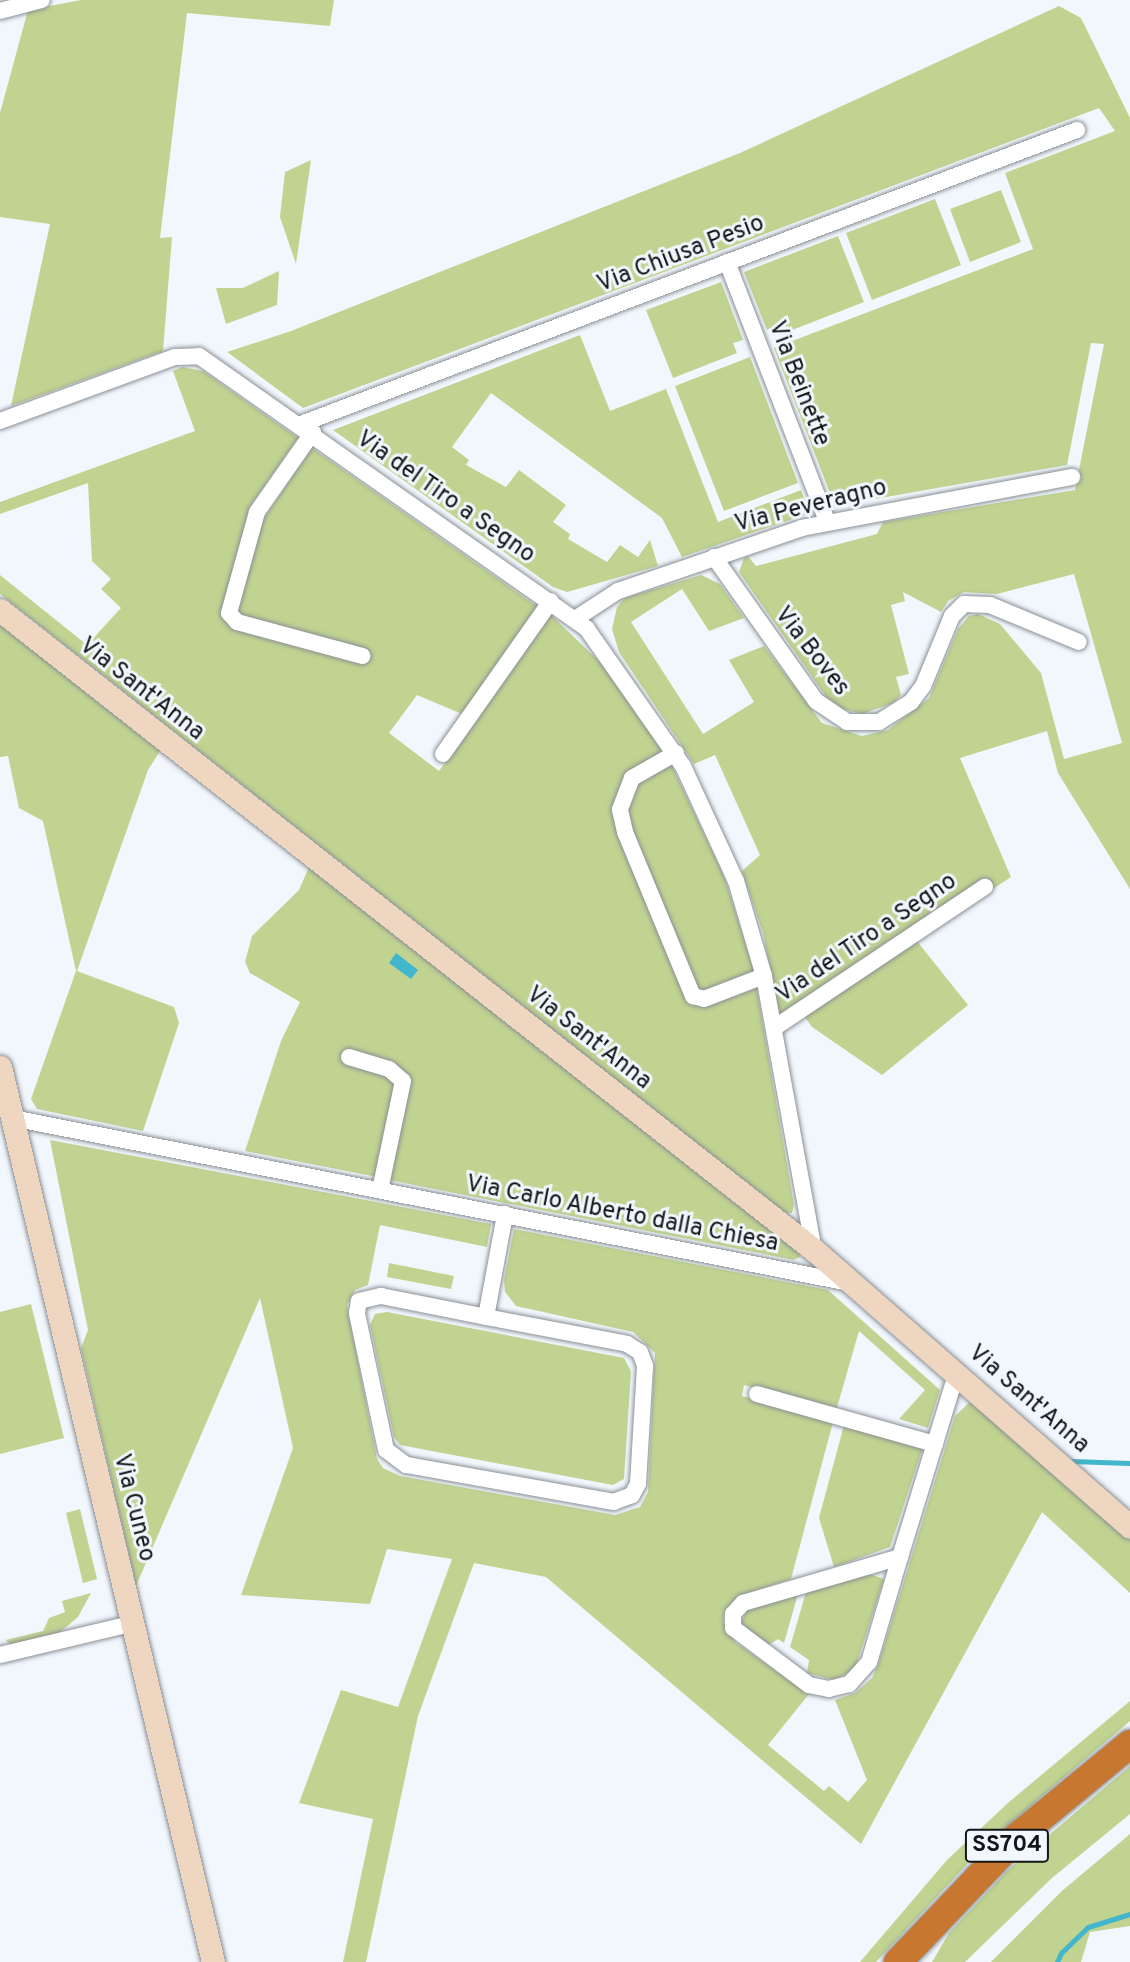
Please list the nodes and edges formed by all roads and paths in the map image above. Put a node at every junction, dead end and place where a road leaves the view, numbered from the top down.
1 (42, 0) edge
2 (0, 11) edge
3 (1077, 130) dead end
4 (727, 262) junction
5 (0, 421) edge
6 (307, 428) junction
7 (1072, 477) dead end
8 (827, 522) junction
9 (714, 557) junction
10 (551, 601) junction
11 (0, 610) edge
12 (575, 619) junction
13 (1079, 642) dead end
14 (362, 656) dead end
15 (676, 753) junction
16 (443, 754) dead end
17 (985, 887) dead end
18 (764, 976) junction
19 (774, 1028) junction
20 (349, 1057) dead end
21 (0, 1067) edge
22 (6, 1116) edge
23 (380, 1190) junction
24 (505, 1214) junction
25 (814, 1250) junction
26 (855, 1284) junction
27 (486, 1317) junction
28 (957, 1372) junction
29 (757, 1394) dead end
30 (935, 1444) junction
31 (1130, 1527) edge
32 (900, 1557) junction
33 (134, 1623) junction
34 (0, 1655) edge
35 (1130, 1744) edge
36 (213, 1962) edge
37 (898, 1962) edge

1 - 2 street
3 - 4 street, Via Chiusa Pesio
4 - 6 street, Via Chiusa Pesio
4 - 8 street, Via Beinette
5 - 6 street, Via del Tiro a Segno
6 - 10 street, Via del Tiro a Segno
6 - 14 street
7 - 8 street, Via Peveragno
8 - 9 street, Via Peveragno
9 - 12 street, Via Peveragno
9 - 13 street, Via Boves
10 - 12 street, Via del Tiro a Segno
10 - 16 street
11 - 25 street, Via Sant'Anna
12 - 15 street, Via del Tiro a Segno
15 - 18 street, Via del Tiro a Segno
15 - 18 street, Via del Tiro a Segno
17 - 19 street, Via del Tiro a Segno
18 - 19 street, Via del Tiro a Segno
19 - 25 street, Via del Tiro a Segno
20 - 23 street
21 - 22 street, Via Cuneo
22 - 23 street, Via Carlo Alberto dalla Chiesa
22 - 33 street, Via Cuneo
23 - 24 street, Via Carlo Alberto dalla Chiesa
24 - 26 street, Via Carlo Alberto dalla Chiesa
24 - 27 street
25 - 26 street, Via Sant'Anna
26 - 28 street, Via Sant'Anna
27 - 27 street
28 - 30 street
28 - 31 street, Via Sant'Anna
29 - 30 street
30 - 32 street
32 - 32 street
33 - 34 street
33 - 36 street, Via Cuneo
35 - 37 highway, SS704

